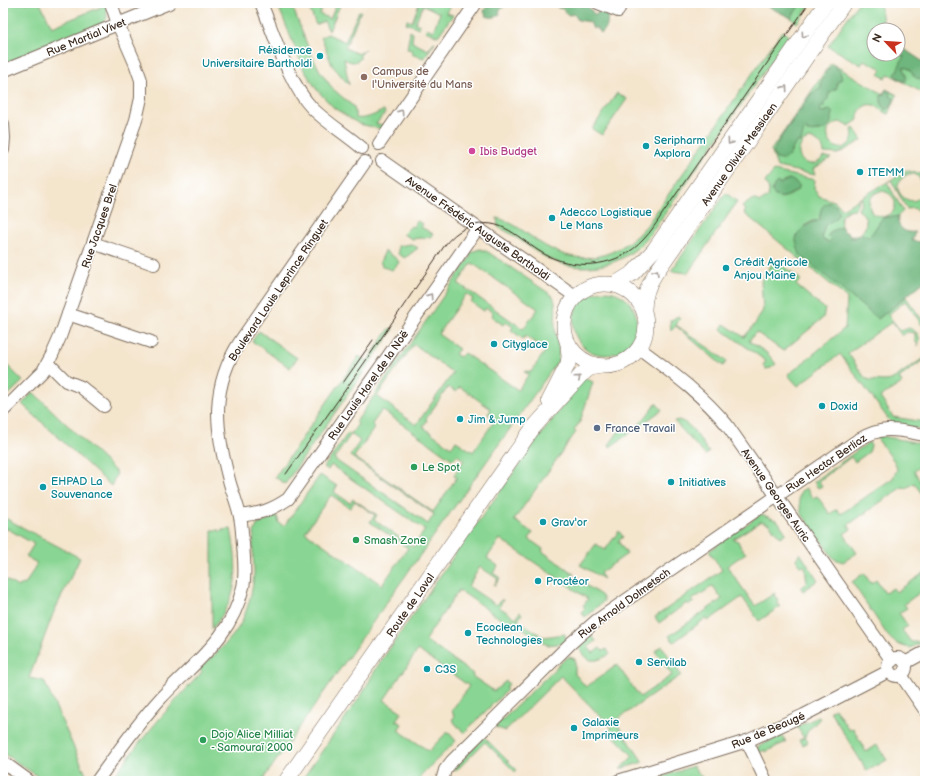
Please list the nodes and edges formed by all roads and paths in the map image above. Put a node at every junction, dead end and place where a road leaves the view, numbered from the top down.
1 (111, 3) edge
2 (169, 3) edge
3 (261, 3) edge
4 (476, 3) edge
5 (598, 3) edge
6 (826, 3) edge
7 (844, 3) edge
8 (620, 7) edge
9 (118, 24) junction
10 (3, 71) edge
11 (3, 124) edge
12 (379, 144) junction
13 (362, 148) junction
14 (3, 150) edge
15 (382, 161) junction
16 (365, 162) junction
17 (478, 228) junction
18 (93, 243) junction
19 (154, 264) dead end
20 (615, 284) junction
21 (575, 296) junction
22 (644, 309) junction
23 (68, 314) junction
24 (151, 342) dead end
25 (568, 343) junction
26 (639, 348) junction
27 (48, 363) junction
28 (601, 366) junction
29 (104, 406) dead end
30 (3, 411) edge
31 (533, 428) junction
32 (925, 435) edge
33 (776, 497) junction
34 (240, 516) junction
35 (925, 652) edge
36 (894, 669) junction
37 (925, 710) edge
38 (747, 741) junction
39 (3, 762) edge
40 (30, 781) edge
41 (97, 781) edge
42 (286, 781) edge
43 (442, 781) edge
44 (618, 781) edge
45 (766, 781) edge

1 - 9 street, Rue Jacques Brel
2 - 9 street, Rue Martial Vivet
3 - 13 street
12 -> 4 street
5 - 8 street
6 -> 20 main road, Avenue Olivier Messiaen
22 -> 7 main road, Avenue Olivier Messiaen
9 - 10 street, Rue Martial Vivet
9 - 18 street, Rue Jacques Brel
11 - 14 street
12 - 13 street
12 - 15 street
13 - 16 street
15 - 16 street
15 - 17 street, Avenue Frédéric Auguste Bartholdi
16 - 34 street, Boulevard Louis Leprince Ringuet
17 - 21 street, Avenue Frédéric Auguste Bartholdi
34 -> 17 street, Rue Louis Harel de la Noë
18 - 19 street
18 - 23 street, Rue Jacques Brel
20 - 21 main road
20 - 22 main road
21 - 25 main road
22 - 26 main road
23 - 24 street
23 - 27 street, Rue Jacques Brel
25 - 28 main road
25 - 31 main road, Route de Laval
26 - 28 main road
26 - 33 street, Avenue Georges Auric
27 - 29 street
27 - 30 street, Rue Jacques Brel
31 -> 28 main road, Route de Laval
31 - 42 main road, Route de Laval
32 - 33 street, Rue Hector Berlioz
33 - 36 street, Avenue Georges Auric
33 - 43 street, Rue Arnold Dolmetsch
34 - 41 street, Boulevard Louis Leprince Ringuet
35 - 36 street
36 - 37 street, Avenue Georges Auric
36 - 38 street, Rue de Beaugé
38 - 44 street, Rue de Beaugé
38 - 45 street
39 - 40 street

